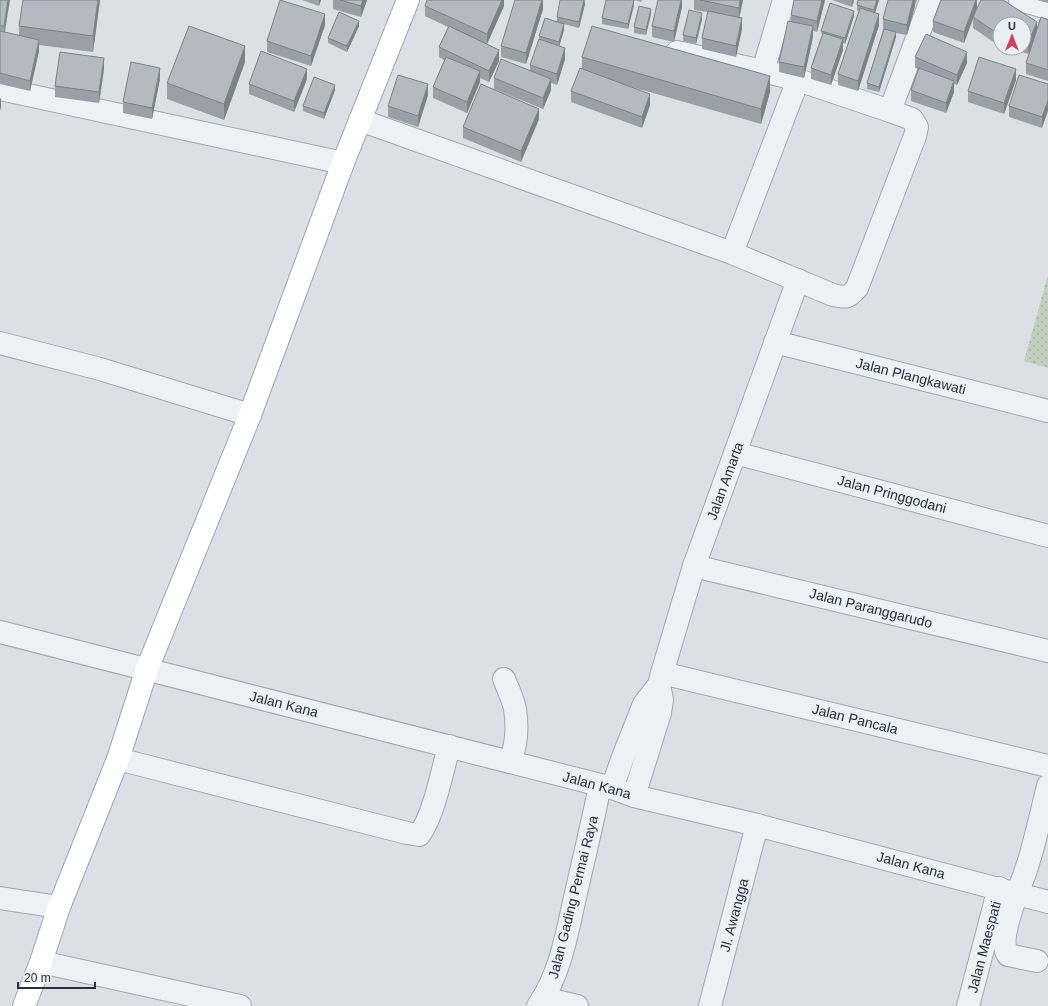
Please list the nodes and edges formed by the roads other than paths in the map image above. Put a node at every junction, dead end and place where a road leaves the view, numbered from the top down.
1 (408, 0) edge
2 (784, 0) edge
3 (930, 0) edge
4 (1020, 0) edge
5 (1048, 8) edge
6 (657, 47) edge
7 (764, 71) junction
8 (798, 80) junction
9 (0, 89) edge
10 (890, 111) junction
11 (360, 120) junction
12 (343, 163) junction
13 (732, 253) junction
14 (798, 280) junction
15 (775, 342) junction
16 (0, 343) edge
17 (1048, 411) edge
18 (250, 415) junction
19 (735, 453) junction
20 (1048, 536) edge
21 (694, 566) junction
22 (0, 632) edge
23 (1048, 651) edge
24 (147, 669) junction
25 (504, 679) dead end
26 (660, 679) junction
27 (449, 746) junction
28 (118, 759) junction
29 (510, 762) junction
30 (1048, 766) edge
31 (1048, 786) edge
32 (606, 787) junction
33 (634, 796) junction
34 (757, 825) junction
35 (1008, 891) junction
36 (0, 898) edge
37 (1048, 902) edge
38 (59, 907) junction
39 (1037, 961) dead end
40 (41, 962) junction
41 (540, 1002) edge
42 (24, 1006) edge
43 (240, 1006) edge
44 (578, 1006) edge
45 (710, 1006) edge
46 (968, 1006) edge

1 - 11 main road
2 - 7 street
3 - 10 street
4 - 5 street
6 - 7 street
7 - 8 street
8 - 10 street
8 - 13 street
9 - 12 street
10 - 14 street
11 - 12 main road
11 - 13 street
12 - 18 main road
13 - 14 street
14 - 15 street, Jalan Amarta
15 - 17 street, Jalan Plangkawati
15 - 19 street, Jalan Amarta
16 - 18 street
18 - 24 main road
19 - 20 street, Jalan Pringgodani
19 - 21 street, Jalan Amarta
21 - 23 street, Jalan Paranggarudo
21 - 26 street, Jalan Amarta
22 - 24 street, Jalan Kana
24 - 27 street, Jalan Kana
24 - 28 main road
25 - 29 street
26 - 30 street, Jalan Pancala
26 - 32 street, Jalan Amarta
26 - 33 street, Jalan Amarta
27 - 28 street
27 - 29 street, Jalan Kana
28 - 38 main road
29 - 32 street, Jalan Kana
31 - 35 street
32 - 33 street, Jalan Kana
32 - 41 street, Jalan Gading Permai Raya
33 - 34 street, Jalan Kana
34 - 35 street, Jalan Kana
34 - 45 street, Jl. Awangga
35 - 37 street, Jalan Kana
35 - 39 street
35 - 46 street, Jalan Maespati
36 - 38 street
38 - 40 main road
40 - 42 main road
40 - 43 street
41 - 44 street

